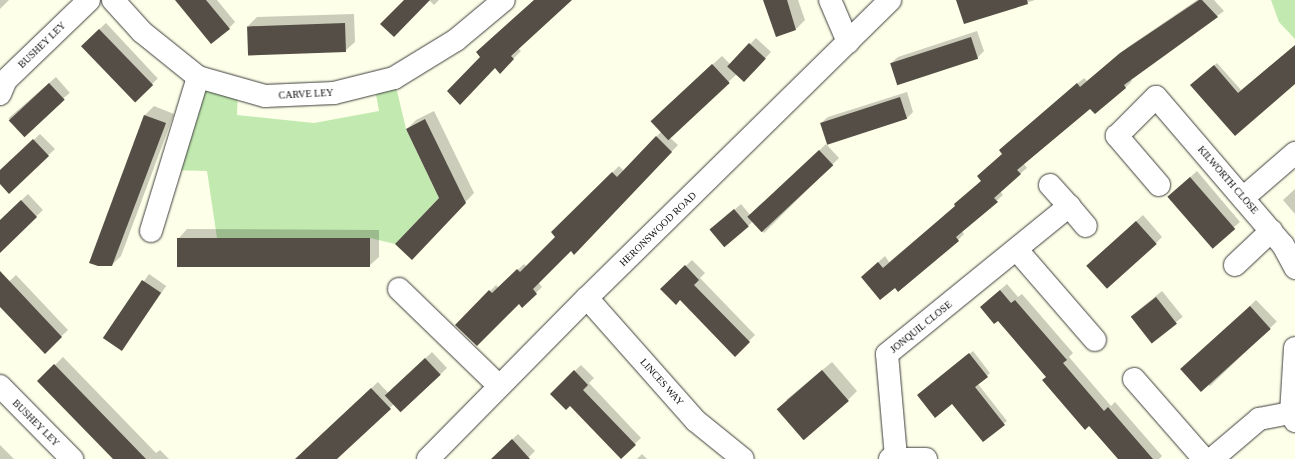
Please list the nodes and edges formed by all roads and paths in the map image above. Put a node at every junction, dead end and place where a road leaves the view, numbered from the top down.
1 (89, 0) edge
2 (113, 0) edge
3 (504, 0) edge
4 (830, 0) edge
5 (890, 0) edge
6 (848, 42) junction
7 (198, 77) junction
8 (0, 94) edge
9 (1295, 153) edge
10 (1050, 185) dead end
11 (1158, 185) dead end
12 (1243, 198) junction
13 (1069, 206) junction
14 (1086, 226) dead end
15 (151, 231) dead end
16 (1271, 231) junction
17 (1017, 250) junction
18 (1235, 265) dead end
19 (1295, 268) edge
20 (399, 289) dead end
21 (587, 298) junction
22 (1095, 340) dead end
23 (1295, 348) edge
24 (1134, 379) dead end
25 (500, 386) junction
26 (0, 388) edge
27 (1293, 417) edge
28 (893, 458) edge
29 (72, 459) edge
30 (428, 459) edge
31 (743, 459) edge
32 (926, 459) edge
33 (1204, 459) edge
34 (1212, 459) edge

1 - 8 street, BUSHEY LEY
2 - 7 street, CARVE LEY
3 - 7 street, CARVE LEY
4 - 6 street
5 - 6 street, HERONSWOOD ROAD
6 - 21 street, HERONSWOOD ROAD
7 - 15 street
9 - 12 street
10 - 13 street
11 - 12 street, KILWORTH CLOSE
12 - 16 street, KILWORTH CLOSE
13 - 14 street
13 - 17 street, JONQUIL CLOSE
16 - 18 street
16 - 19 street, KILWORTH CLOSE
17 - 22 street
17 - 28 street, JONQUIL CLOSE
20 - 25 street
21 - 25 street, HERONSWOOD ROAD
21 - 31 street, LINCES WAY
23 - 27 street
24 - 33 street
25 - 30 street, HERONSWOOD ROAD
26 - 29 street, BUSHEY LEY
27 - 34 street
28 - 32 street

